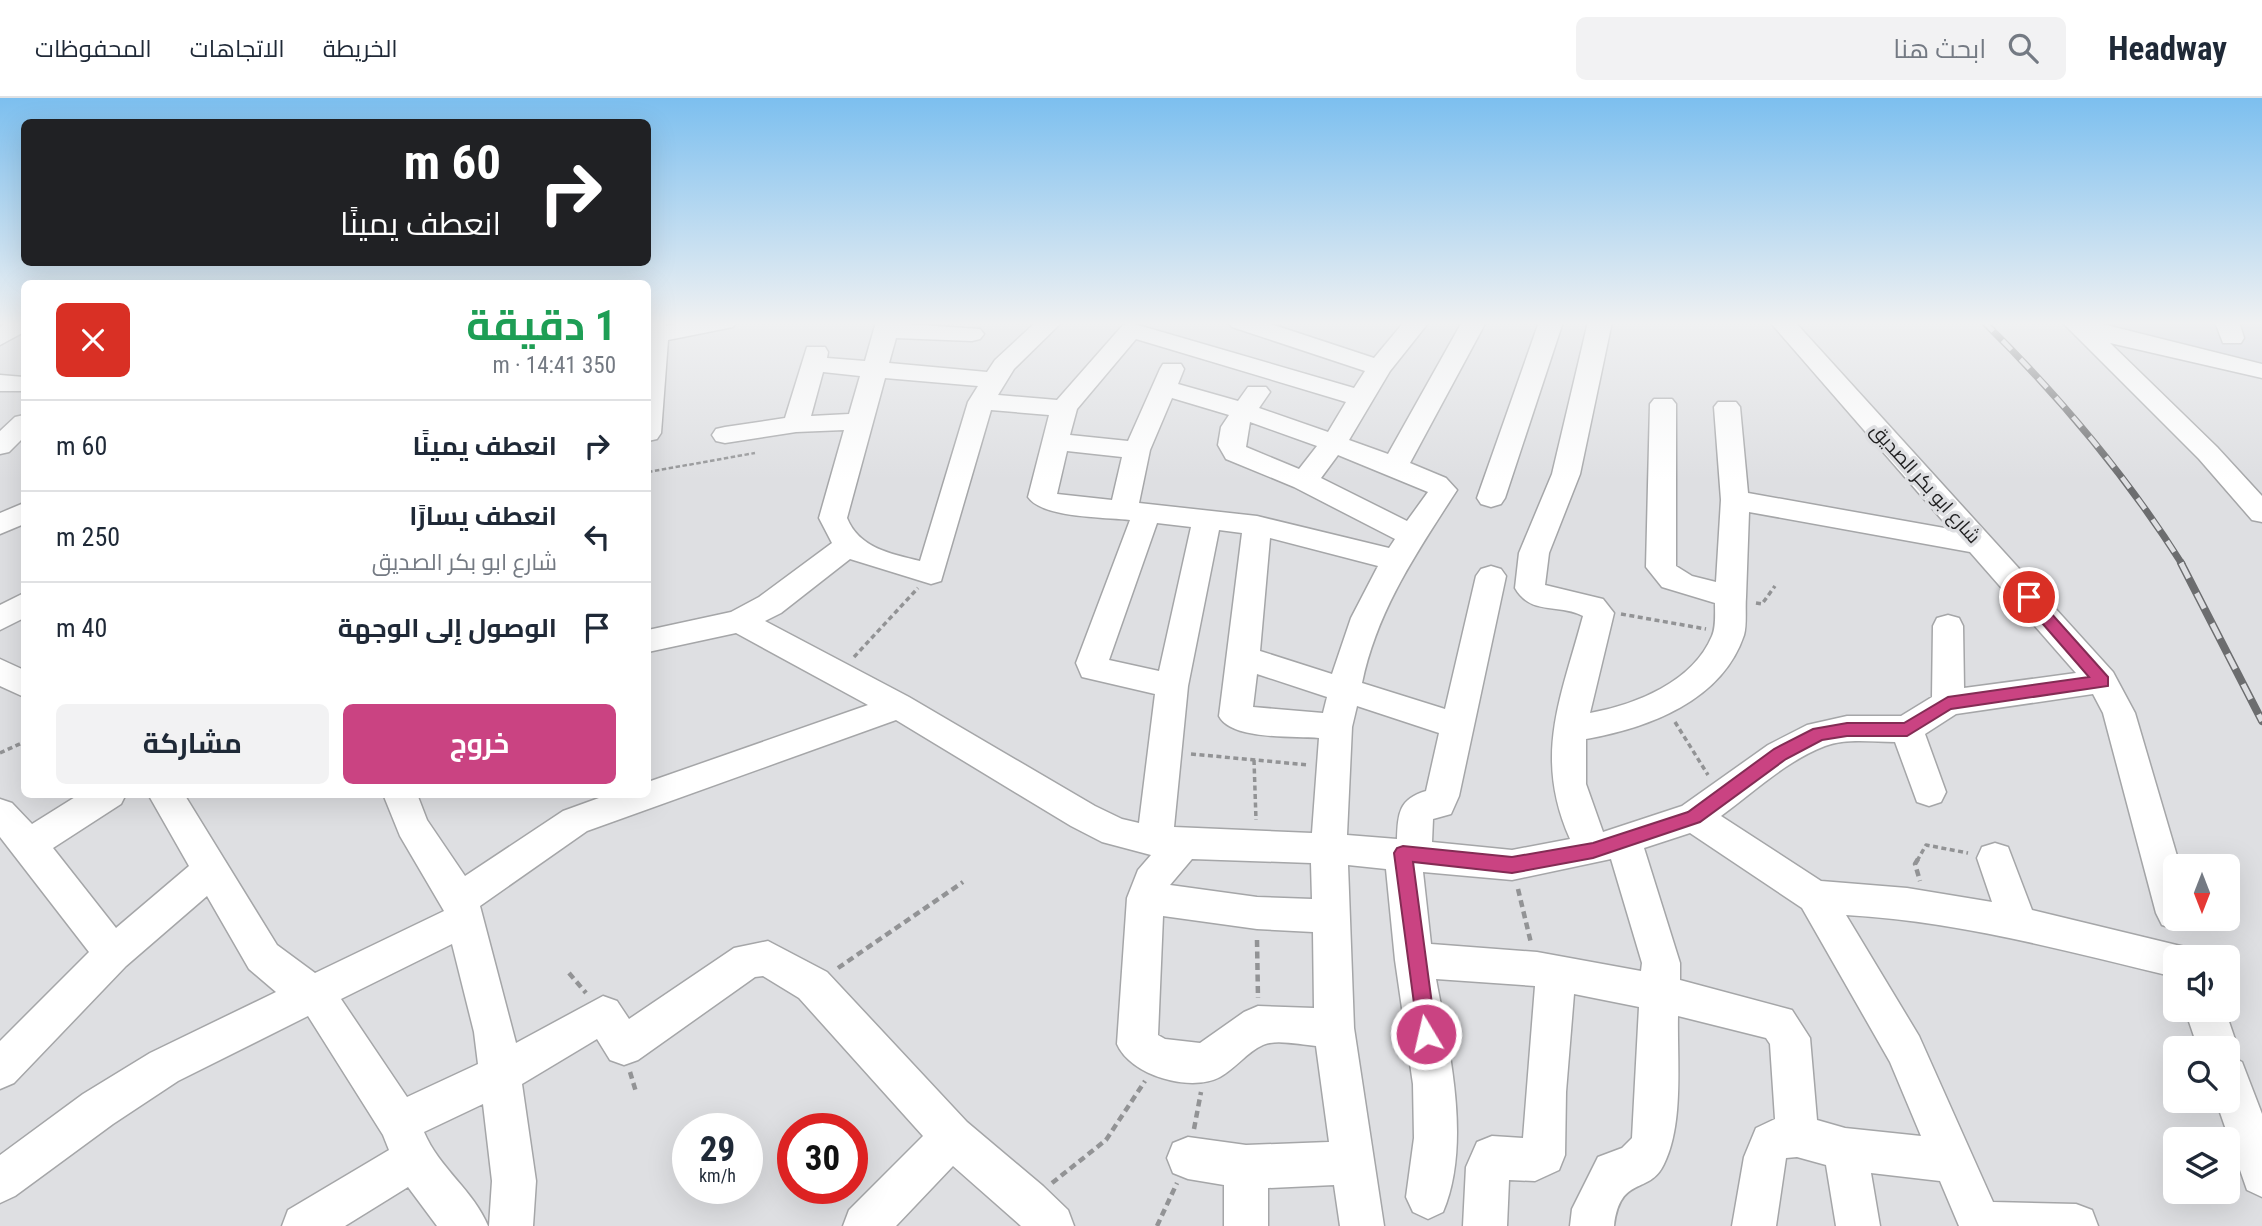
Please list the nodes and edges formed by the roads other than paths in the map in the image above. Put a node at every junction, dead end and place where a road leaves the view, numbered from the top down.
1 (810, 375) edge
2 (873, 375) edge
3 (907, 375) edge
4 (998, 375) edge
5 (1092, 375) edge
6 (1170, 375) edge
7 (1269, 375) edge
8 (1283, 375) edge
9 (1375, 375) edge
10 (1445, 375) edge
11 (1534, 375) edge
12 (1588, 375) edge
13 (1828, 375) edge
14 (2130, 375) edge
15 (2229, 375) edge
16 (2262, 382) edge
17 (0, 383) edge
18 (21, 384) edge
19 (1165, 388) junction
20 (987, 391) junction
21 (1360, 398) junction
22 (1663, 404) dead end
23 (1727, 407) dead end
24 (1064, 408) junction
25 (1245, 409) junction
26 (860, 422) junction
27 (796, 424) junction
28 (21, 426) edge
29 (725, 435) dead end
30 (1335, 441) junction
31 (1055, 442) junction
32 (0, 446) edge
33 (1137, 450) junction
34 (1394, 467) junction
35 (1304, 481) junction
36 (1492, 498) dead end
37 (1735, 500) junction
38 (1134, 512) junction
39 (2262, 513) edge
40 (21, 514) edge
41 (1207, 520) junction
42 (0, 525) edge
43 (1257, 525) junction
44 (1980, 544) junction
45 (848, 546) junction
46 (1404, 548) junction
47 (1491, 576) dead end
48 (1729, 596) junction
49 (21, 606) edge
50 (0, 619) edge
51 (739, 621) junction
52 (1948, 626) dead end
53 (651, 640) edge
54 (1244, 658) junction
55 (2102, 681) junction
56 (1172, 686) junction
57 (1343, 691) junction
58 (1948, 703) junction
59 (898, 706) junction
60 (1457, 726) junction
61 (1336, 727) junction
62 (1572, 729) junction
63 (1907, 729) junction
64 (651, 786) edge
65 (1929, 792) dead end
66 (102, 798) edge
67 (167, 798) edge
68 (402, 798) edge
69 (612, 798) edge
70 (1707, 806) junction
71 (578, 808) edge
72 (0, 813) edge
73 (1169, 842) junction
74 (29, 845) junction
75 (1609, 846) junction
76 (1329, 848) junction
77 (1409, 854) junction
78 (1994, 858) road end
79 (211, 870) junction
80 (2163, 871) edge
81 (1815, 897) junction
82 (1145, 898) junction
83 (463, 910) junction
84 (1333, 917) junction
85 (2018, 922) junction
86 (113, 954) junction
87 (2163, 957) edge
88 (1414, 960) junction
89 (1547, 971) junction
90 (1661, 993) junction
91 (316, 995) junction
92 (1334, 1028) junction
93 (0, 1069) edge
94 (500, 1075) junction
95 (2240, 1111) edge
96 (1797, 1136) junction
97 (952, 1137) junction
98 (407, 1141) junction
99 (1846, 1149) junction
100 (1188, 1158) road end
101 (1953, 1161) junction
102 (1351, 1163) junction
103 (1247, 1167) junction
104 (2262, 1175) edge
105 (0, 1181) edge
106 (1428, 1197) dead end
107 (1040, 1214) edge
108 (1981, 1225) edge
109 (304, 1226) edge
110 (466, 1226) edge
111 (512, 1226) edge
112 (865, 1226) edge
113 (1246, 1226) edge
114 (1362, 1226) edge
115 (1485, 1226) edge
116 (1592, 1226) edge
117 (1754, 1226) edge
118 (1858, 1226) edge
119 (2076, 1226) edge

1 - 27 street
2 - 26 street
3 - 20 street
4 - 20 street
5 - 24 street
6 - 19 street
7 - 25 street
8 - 21 street
9 - 21 street
10 - 34 street
11 - 36 street
12 - 62 street
13 - 44 street, شارع ابو بكر الصديق
14 - 39 street
15 - 16 street
17 - 18 street
19 - 25 street
19 - 33 street
20 - 24 street
20 - 45 street
21 - 30 street
22 - 48 street
23 - 37 street
24 - 31 street
25 - 30 street
25 - 35 street
26 - 27 street
26 - 45 street
27 - 29 street
28 - 32 street
30 - 34 street
30 - 35 street
31 - 33 street
31 - 38 street
33 - 38 street
34 - 46 street
35 - 46 street
37 - 44 street
37 - 48 street
38 - 41 street
38 - 56 street
40 - 42 street
41 - 43 street
41 - 56 street
43 - 46 street
43 - 54 street
44 - 55 street, شارع ابو بكر الصديق
45 - 51 street
46 - 57 street
47 - 60 street
48 - 62 street
49 - 50 street
51 - 53 street
51 - 59 street
52 - 58 street
54 - 57 street
54 - 61 street
55 - 58 street
55 - 80 street, شارع ابو بكر الصديق
56 - 73 street
57 - 60 street
57 - 61 street
58 - 63 street
59 - 64 street
59 - 73 street
60 - 77 street
61 - 76 street
62 - 75 street
63 - 65 street
63 - 70 street
66 - 74 street
67 - 79 street
68 - 83 street
69 - 71 street
70 - 75 street
70 - 81 street
71 - 83 street
72 - 74 street
73 - 76 street
73 - 82 street
74 - 86 street
75 - 77 street
75 - 90 street
76 - 77 street
76 - 84 street
77 - 88 street
78 - 85 street
79 - 86 street
79 - 91 street
81 - 85 street
81 - 101 street
82 - 84 street
82 - 92 street
83 - 91 street
83 - 94 street
84 - 92 street
85 - 87 street
86 - 93 street
88 - 89 street
88 - 106 street
89 - 90 street
89 - 115 street
90 - 96 street
90 - 116 street
91 - 98 street
91 - 105 street
92 - 102 street
94 - 97 street
94 - 98 street
94 - 111 street
95 - 104 street
96 - 99 street
96 - 117 street
97 - 107 street
97 - 112 street
98 - 109 street
98 - 110 street
99 - 101 street
99 - 118 street
100 - 103 street
101 - 108 street
102 - 103 street
102 - 114 street
103 - 113 street
108 - 119 street

